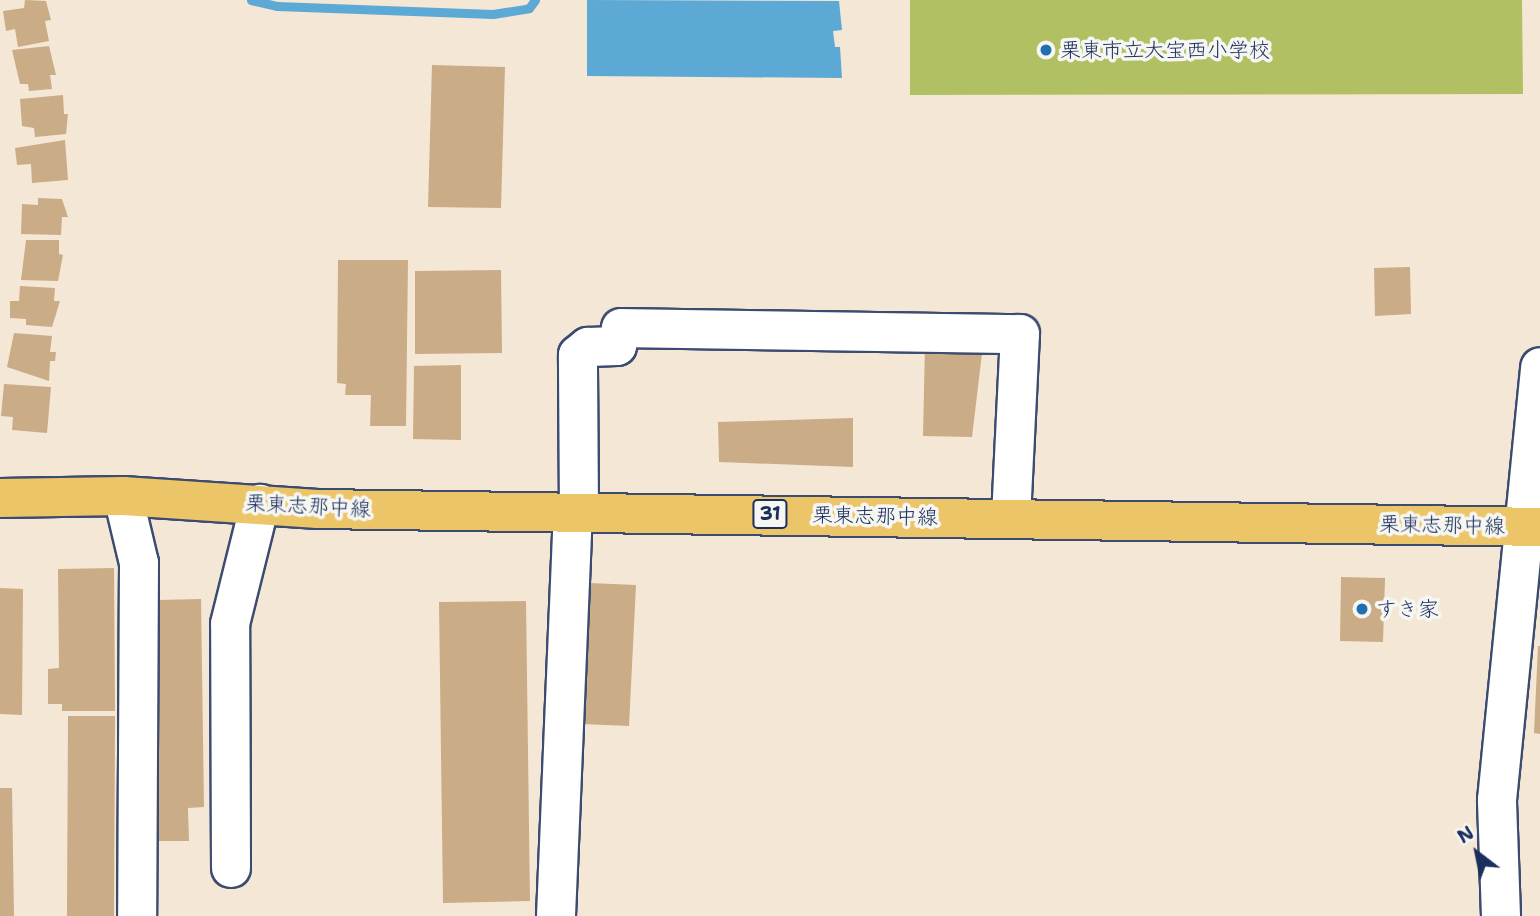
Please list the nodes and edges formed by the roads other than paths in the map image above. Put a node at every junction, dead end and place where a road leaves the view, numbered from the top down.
1 (1540, 367) edge
2 (124, 496) junction
3 (0, 498) edge
4 (260, 504) junction
5 (576, 511) junction
6 (1012, 518) junction
7 (1531, 527) edge
8 (231, 868) dead end
9 (137, 916) edge
10 (556, 916) edge
11 (1501, 916) edge

1 - 7 street
2 - 3 main road, 栗東志那中線 / 31
2 - 4 main road, 栗東志那中線 / 31
2 - 9 street
4 - 5 main road, 栗東志那中線 / 31
4 - 8 street
5 - 6 main road, 栗東志那中線 / 31
5 - 6 street
5 - 10 street
6 - 7 main road, 栗東志那中線 / 31
7 - 11 street

